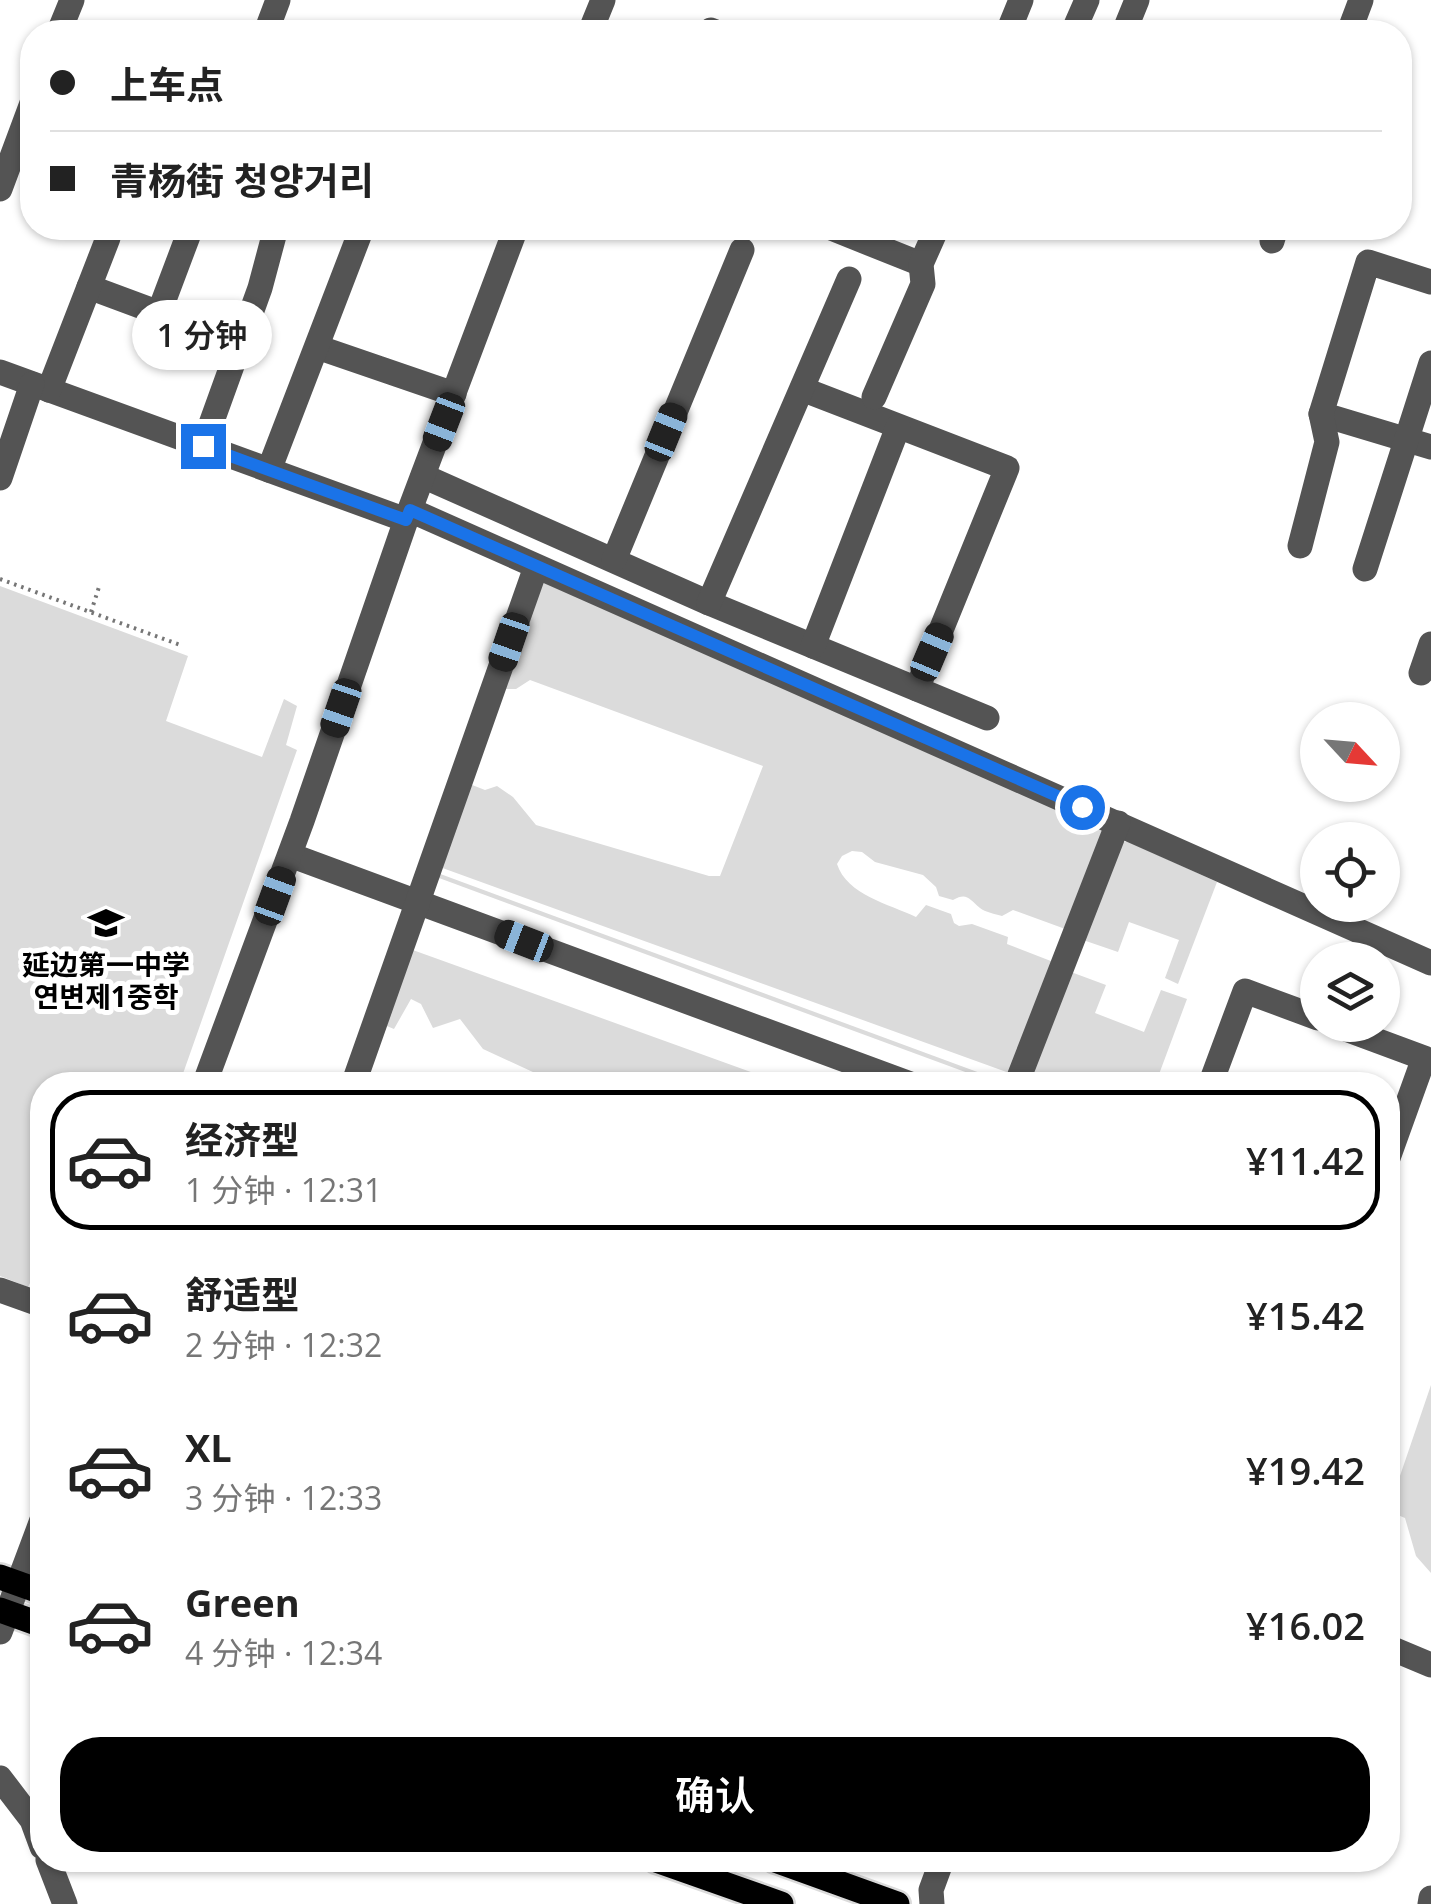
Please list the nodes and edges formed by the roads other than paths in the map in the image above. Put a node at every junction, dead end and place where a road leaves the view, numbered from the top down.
1 (20, 136) edge
2 (4, 179) edge
3 (107, 240) edge
4 (186, 240) edge
5 (273, 240) edge
6 (358, 240) edge
7 (512, 240) edge
8 (865, 240) edge
9 (932, 240) edge
10 (742, 250) dead end
11 (921, 264) junction
12 (849, 279) dead end
13 (1431, 282) edge
14 (89, 287) junction
15 (318, 347) junction
16 (1431, 362) edge
17 (0, 372) edge
18 (40, 387) junction
19 (802, 388) junction
20 (454, 394) junction
21 (874, 397) dead end
22 (1321, 414) junction
23 (898, 427) junction
24 (1418, 444) edge
25 (203, 446) junction
26 (270, 470) junction
27 (423, 476) junction
28 (0, 478) edge
29 (408, 515) junction
30 (1300, 546) dead end
31 (614, 560) junction
32 (536, 567) junction
33 (1365, 569) dead end
34 (709, 603) junction
35 (1431, 644) edge
36 (812, 646) junction
37 (1422, 673) dead end
38 (917, 689) junction
39 (988, 718) dead end
40 (1118, 823) junction
41 (290, 855) junction
42 (418, 902) junction
43 (1431, 964) edge
44 (1300, 1012) edge
45 (1381, 1042) edge
46 (209, 1072) edge
47 (358, 1072) edge
48 (878, 1072) edge
49 (1021, 1072) edge
50 (1215, 1072) edge
51 (1400, 1125) edge
52 (0, 1290) edge
53 (30, 1300) edge
54 (30, 1555) edge
55 (20, 1584) edge
56 (2, 1618) edge
57 (30, 1624) edge
58 (1400, 1652) edge
59 (1431, 1665) edge
60 (0, 1778) edge
61 (30, 1817) edge
62 (53, 1872) edge
63 (690, 1872) edge
64 (809, 1872) edge
65 (938, 1872) edge
66 (65, 1904) edge
67 (780, 1904) edge
68 (897, 1904) edge
69 (932, 1904) edge

1 - 2 street
3 - 14 street
4 - 14 street
5 - 25 street
6 - 15 street
7 - 20 street
8 - 11 street
9 - 11 street
10 - 31 street
11 - 21 street
12 - 19 street
13 - 22 street
14 - 18 street
15 - 20 street
15 - 26 street
16 - 24 street
17 - 18 street
18 - 25 street
18 - 28 street
19 - 23 street
19 - 34 street
20 - 27 street
22 - 24 street
22 - 30 street
23 - 36 street
23 - 38 street
24 - 33 street
25 - 26 street
26 - 29 street
27 - 29 street
27 - 31 street
29 - 32 street
29 - 41 street
31 - 34 street
32 - 40 street
32 - 42 street
34 - 36 street
35 - 37 street
36 - 38 street
38 - 39 street
40 - 43 street
40 - 49 street
41 - 42 street
41 - 46 street
42 - 47 street
42 - 48 street
44 - 50 street
45 - 51 street
52 - 53 street
54 - 55 street
55 - 56 street
56 - 57 main road
58 - 59 street
60 - 61 street
62 - 66 street
63 - 67 main road
64 - 68 main road
65 - 69 street

